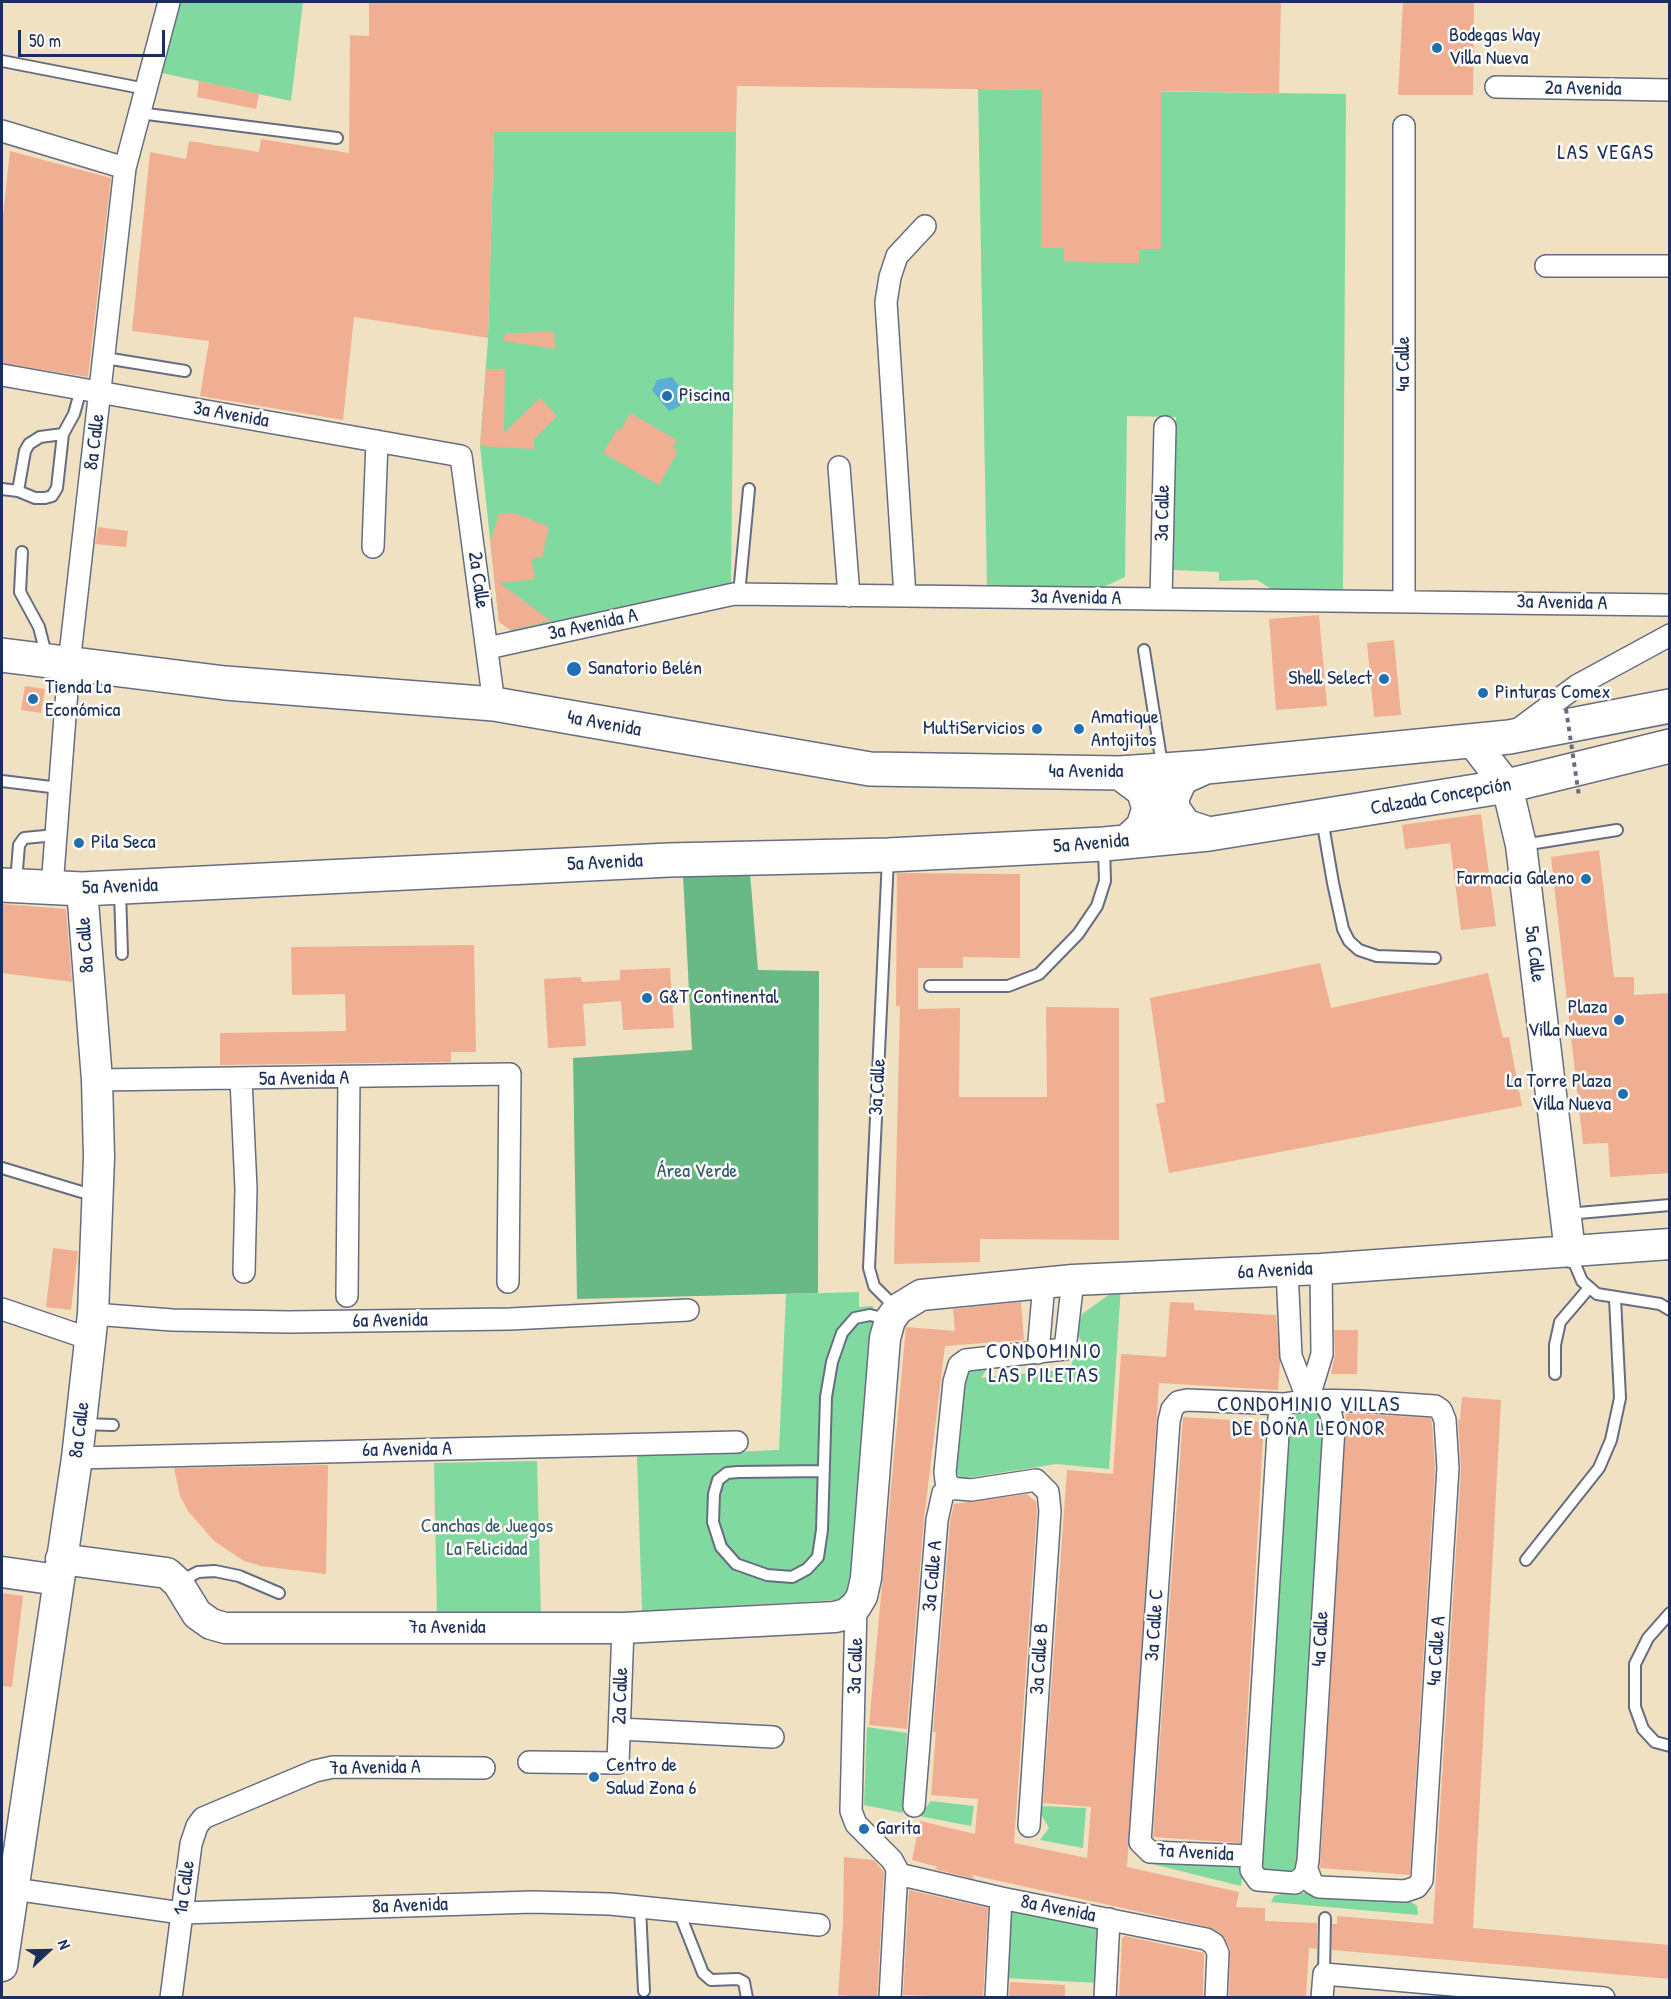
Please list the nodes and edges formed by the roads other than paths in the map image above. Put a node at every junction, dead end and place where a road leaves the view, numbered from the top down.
1 (169, 2) edge
2 (2, 61) edge
3 (1496, 87) dead end
4 (146, 89) junction
5 (1670, 90) edge
6 (139, 113) junction
7 (1404, 126) dead end
8 (2, 130) edge
9 (337, 138) dead end
10 (125, 168) junction
11 (925, 226) dead end
12 (1546, 266) dead end
13 (1670, 266) edge
14 (105, 358) junction
15 (185, 371) dead end
16 (2, 375) edge
17 (91, 390) junction
18 (74, 414) junction
19 (98, 419) junction
20 (1165, 427) dead end
21 (63, 434) junction
22 (377, 441) junction
23 (461, 456) joint
24 (839, 467) dead end
25 (2, 489) edge
26 (749, 489) dead end
27 (18, 491) junction
28 (373, 547) dead end
29 (22, 552) dead end
30 (739, 594) junction
31 (849, 596) junction
32 (905, 596) junction
33 (1161, 598) junction
34 (1404, 602) junction
35 (1670, 604) edge
36 (1670, 635) edge
37 (488, 648) junction
38 (1144, 650) dead end
39 (2, 655) edge
40 (58, 662) junction
41 (494, 704) junction
42 (1670, 706) edge
43 (1509, 737) junction
44 (1472, 741) junction
45 (1670, 746) edge
46 (1206, 767) junction
47 (1163, 770) junction
48 (1120, 773) junction
49 (2, 782) edge
50 (1507, 786) junction
51 (59, 788) junction
52 (1322, 817) junction
53 (1617, 830) dead end
54 (1209, 834) junction
55 (56, 835) junction
56 (1116, 842) junction
57 (1521, 845) junction
58 (888, 855) junction
59 (9, 885) edge
60 (67, 888) junction
61 (120, 888) junction
62 (122, 954) dead end
63 (1435, 958) dead end
64 (930, 986) dead end
65 (349, 1078) junction
66 (241, 1079) junction
67 (97, 1080) junction
68 (2, 1168) edge
69 (98, 1197) junction
70 (1670, 1205) edge
71 (1567, 1214) junction
72 (1670, 1244) edge
73 (1570, 1252) junction
74 (1321, 1269) junction
75 (1287, 1270) junction
76 (244, 1272) dead end
77 (1059, 1281) junction
78 (508, 1282) dead end
79 (1589, 1288) junction
80 (347, 1296) dead end
81 (1615, 1299) junction
82 (2, 1309) edge
83 (688, 1310) dead end
84 (1670, 1310) edge
85 (894, 1315) junction
86 (91, 1327) junction
87 (1038, 1353) junction
88 (1555, 1374) dead end
89 (1315, 1400) junction
90 (1284, 1404) junction
91 (81, 1424) junction
92 (113, 1425) dead end
93 (737, 1442) dead end
94 (77, 1458) junction
95 (824, 1471) junction
96 (953, 1489) junction
97 (1526, 1560) dead end
98 (59, 1569) junction
99 (2, 1572) edge
100 (178, 1583) junction
101 (279, 1593) dead end
102 (856, 1606) junction
103 (1670, 1612) edge
104 (623, 1628) junction
105 (620, 1730) junction
106 (773, 1737) dead end
107 (1670, 1746) edge
108 (529, 1762) dead end
109 (484, 1768) dead end
110 (236, 1802) joint
111 (914, 1806) dead end
112 (1029, 1826) dead end
113 (1141, 1846) joint
114 (1251, 1856) junction
115 (898, 1874) junction
116 (1305, 1874) junction
117 (8, 1888) edge
118 (1001, 1898) junction
119 (640, 1908) junction
120 (679, 1912) junction
121 (181, 1913) junction
122 (1324, 1918) dead end
123 (1109, 1919) junction
124 (819, 1925) dead end
125 (2, 1966) edge
126 (1324, 1974) junction
127 (644, 1991) dead end
128 (1441, 1991) edge
129 (171, 1998) edge
130 (747, 1998) edge
131 (890, 1998) edge
132 (996, 1998) edge
133 (1105, 1998) edge
134 (1216, 1998) edge
135 (1322, 1998) edge
136 (1604, 1998) edge

1 - 4 street, 8a Calle
2 - 4 lane
3 - 5 street, 2a Avenida
4 - 6 street, 8a Calle
6 - 9 lane
6 - 10 street, 8a Calle
7 - 34 street, 4a Calle
8 - 10 street
10 - 14 street, 8a Calle
11 - 32 street
12 - 13 street
14 - 15 lane
14 - 17 street, 8a Calle
16 - 17 street, 3a Avenida
17 - 18 lane
17 - 19 street, 8a Calle
17 - 22 street, 3a Avenida
18 - 19 lane
18 - 21 lane
19 - 40 street, 8a Calle
20 - 33 street, 3a Calle
21 - 27 lane
21 - 27 lane
22 - 23 street, 3a Avenida
22 - 28 street
23 - 37 street, 2a Calle
24 - 31 street
25 - 27 lane
26 - 30 lane
29 - 40 lane
30 - 31 street, 3a Avenida A
30 - 37 street, 3a Avenida A
31 - 32 street, 3a Avenida A
32 - 33 street, 3a Avenida A
33 - 34 street, 3a Avenida A
34 - 35 street, 3a Avenida A
36 - 43 street
37 - 41 street, 2a Calle
38 - 47 lane
39 - 40 main road, 4a Avenida
40 - 41 main road, 4a Avenida
40 - 51 street, 8a Calle
41 - 48 main road, 4a Avenida
42 - 43 main road
43 - 44 main road
44 - 46 main road
44 - 50 main road, 5a Calle
45 - 50 main road, Calzada Concepción
46 - 47 main road, 4a Avenida
46 - 54 main road
47 - 48 main road, 4a Avenida
48 - 56 main road
49 - 51 lane
50 - 52 main road, Calzada Concepción
50 - 57 main road, 5a Calle
51 - 55 street, 8a Calle
52 - 54 main road, Calzada Concepción
52 - 63 lane
53 - 57 lane
54 - 56 main road, 5a Avenida
55 - 59 lane
55 - 60 street, 8a Calle
56 - 58 main road, 5a Avenida
56 - 64 lane
57 - 71 main road, 5a Calle
58 - 61 main road, 5a Avenida
58 - 85 lane, 3a Calle
59 - 60 main road, 5a Avenida
60 - 61 main road, 5a Avenida
60 - 67 main road, 8a Calle
61 - 62 lane
65 - 66 street, 5a Avenida A
65 - 78 street, 5a Avenida A
65 - 80 street
66 - 67 street, 5a Avenida A
66 - 76 street
67 - 69 main road, 8a Calle
68 - 69 lane
69 - 86 main road, 8a Calle
70 - 71 lane
71 - 73 main road, 5a Calle
72 - 73 main road, 6a Avenida
73 - 74 main road, 6a Avenida
73 - 79 lane
74 - 75 main road, 6a Avenida
74 - 89 street
75 - 77 main road, 6a Avenida
75 - 89 street, 4a Calle
77 - 85 main road, 6a Avenida
77 - 87 street
77 - 87 street
79 - 81 lane
79 - 88 lane
81 - 84 lane
81 - 97 lane
82 - 86 street, 6a Avenida
83 - 86 street, 6a Avenida
85 - 95 lane
85 - 102 main road, 3a Calle
86 - 91 main road, 8a Calle
87 - 96 street
89 - 90 street
89 - 116 street, 4a Calle
89 - 116 street, 4a Calle A
90 - 113 street, 3a Calle C
90 - 114 street
91 - 92 lane
91 - 94 main road, 8a Calle
93 - 94 street, 6a Avenida A
94 - 98 main road, 8a Calle
95 - 95 lane
96 - 111 street, 3a Calle A
96 - 112 street, 3a Calle B
98 - 99 main road
98 - 100 main road
98 - 117 main road, 8a Calle
100 - 101 lane
100 - 104 main road, 7a Avenida
102 - 104 main road, 7a Avenida
102 - 115 street, 3a Calle
103 - 107 lane
104 - 105 street, 2a Calle
105 - 106 street
105 - 108 street, 2a Calle
109 - 110 street, 7a Avenida A
110 - 121 street, 1a Calle
113 - 114 street, 7a Avenida
114 - 116 street, 7a Avenida
115 - 118 street, 8a Avenida
115 - 131 street
117 - 121 street, 8a Avenida
117 - 125 main road, 8a Calle
118 - 123 street, 8a Avenida
118 - 132 street
119 - 120 street, 8a Avenida
119 - 121 street, 8a Avenida
119 - 127 lane
120 - 124 street, 8a Avenida
120 - 130 lane
121 - 129 street, 1a Calle
122 - 126 lane
123 - 133 street
123 - 134 street, 8a Avenida
126 - 128 street
126 - 135 street
128 - 136 street

